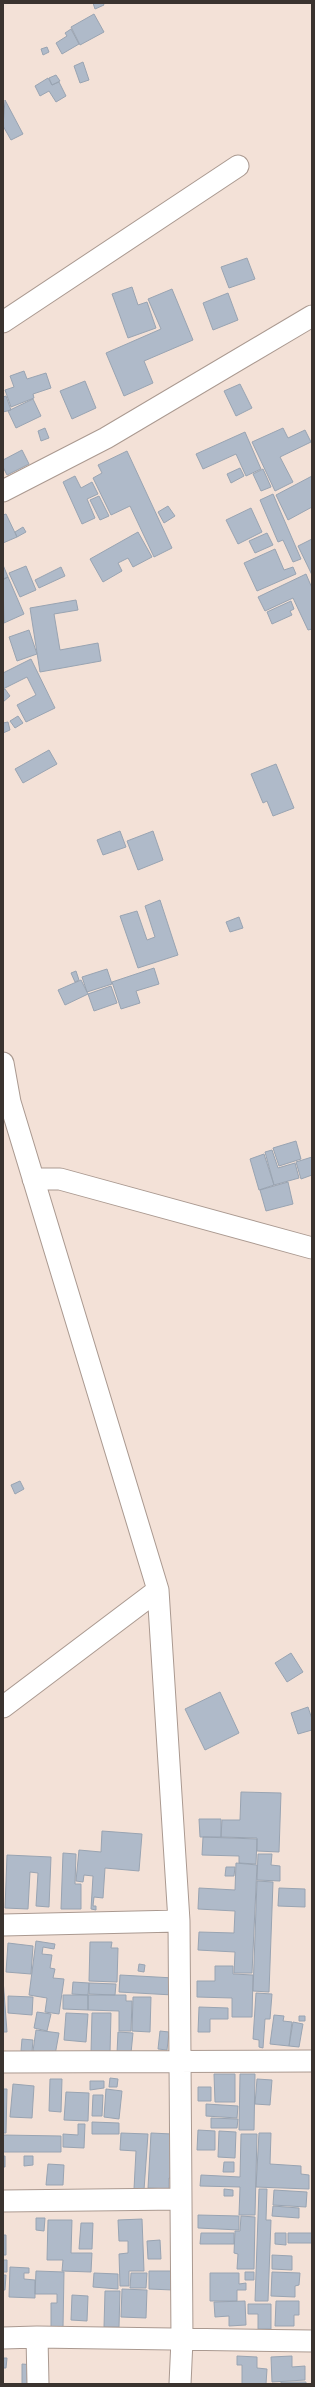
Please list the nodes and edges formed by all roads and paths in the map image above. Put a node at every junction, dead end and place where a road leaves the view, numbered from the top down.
1 (238, 166) dead end
2 (312, 316) edge
3 (3, 322) edge
4 (3, 491) edge
5 (3, 1063) edge
6 (7, 1102) edge
7 (33, 1178) junction
8 (312, 1248) edge
9 (158, 1590) junction
10 (3, 1707) edge
11 (180, 1920) junction
12 (3, 1925) edge
13 (312, 2061) edge
14 (3, 2062) edge
15 (180, 2062) junction
16 (180, 2199) junction
17 (3, 2201) edge
18 (38, 2337) junction
19 (3, 2338) edge
20 (182, 2340) junction
21 (312, 2341) edge
22 (38, 2384) edge
23 (180, 2384) edge

1 - 3 street
2 - 4 street
5 - 6 street
6 - 7 street
7 - 8 street
7 - 9 street
9 - 10 street
9 - 11 street
11 - 12 street
11 - 15 street
13 - 15 street
14 - 15 street
15 - 16 street
16 - 17 street
16 - 20 street
18 - 19 street
18 - 20 street
18 - 22 street
20 - 21 street
20 - 23 street

